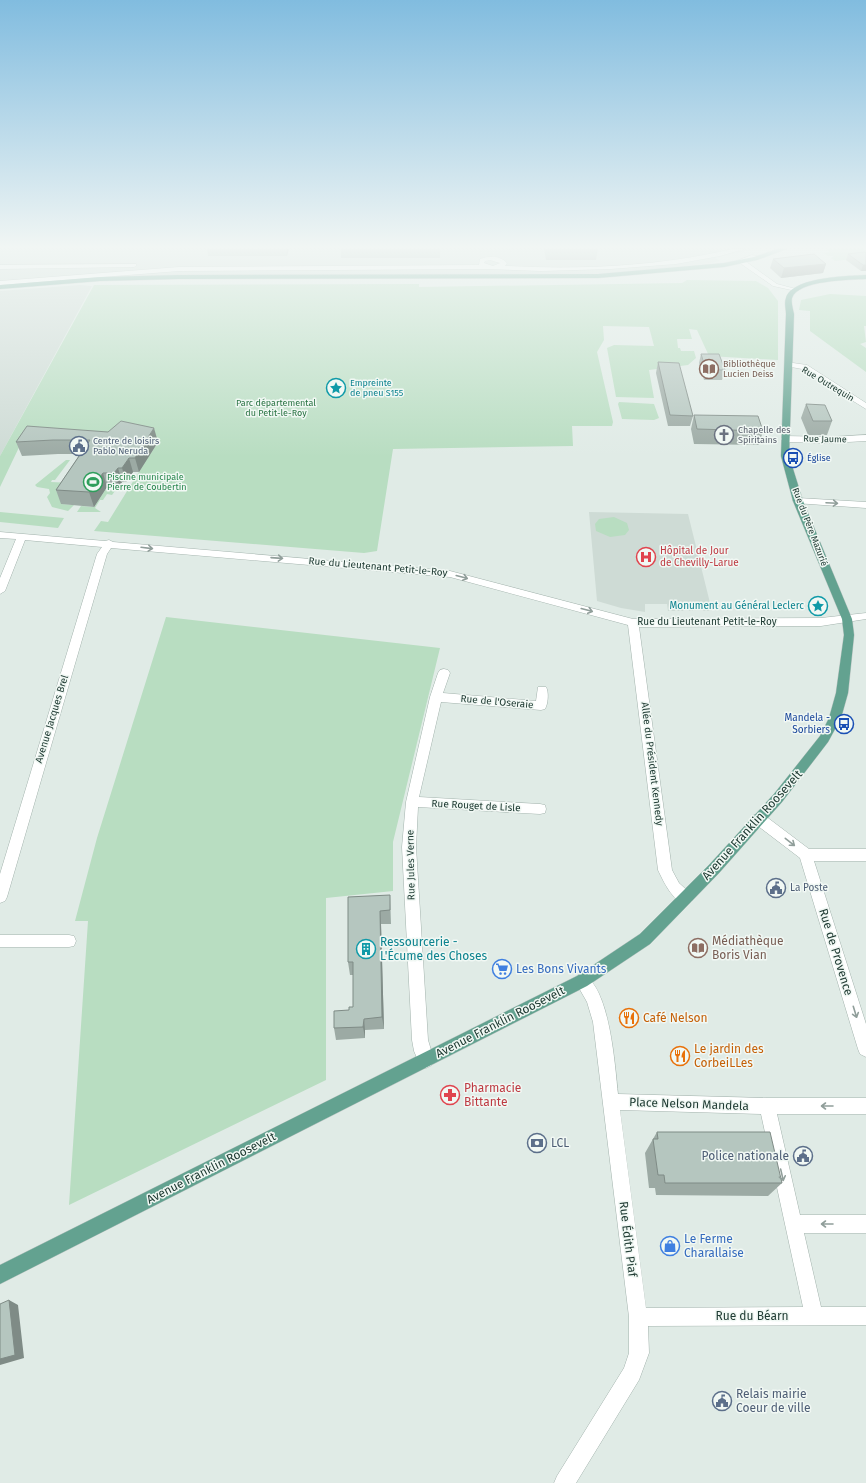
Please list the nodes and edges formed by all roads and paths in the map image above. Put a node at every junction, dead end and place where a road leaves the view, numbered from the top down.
1 (790, 318) edge
2 (789, 364) junction
3 (866, 407) edge
4 (866, 438) edge
5 (784, 439) junction
6 (798, 501) junction
7 (866, 505) edge
8 (0, 535) edge
9 (22, 536) junction
10 (109, 543) junction
11 (0, 590) edge
12 (866, 616) edge
13 (847, 619) junction
14 (633, 623) junction
15 (444, 673) dead end
16 (542, 690) dead end
17 (436, 697) junction
18 (412, 802) junction
19 (540, 810) dead end
20 (759, 819) junction
21 (806, 855) junction
22 (866, 855) edge
23 (0, 897) edge
24 (686, 898) junction
25 (0, 941) edge
26 (69, 941) dead end
27 (582, 981) junction
28 (866, 1049) edge
29 (426, 1060) junction
30 (611, 1102) junction
31 (767, 1106) junction
32 (866, 1106) edge
33 (794, 1224) junction
34 (866, 1224) edge
35 (0, 1275) edge
36 (814, 1316) junction
37 (866, 1316) edge
38 (638, 1317) junction
39 (564, 1483) edge

1 - 2 main road, Rue du Père Mazurié
2 - 3 street, Rue Outrequin
2 - 5 main road, Rue du Père Mazurié
4 - 5 street, Rue Jaume
5 - 6 main road, Rue du Père Mazurié
6 -> 7 street
6 - 13 main road, Rue du Père Mazurié
8 - 9 street, Rue du Lieutenant Petit-le-Roy
9 - 10 street, Rue du Lieutenant Petit-le-Roy
9 - 11 street
10 -> 14 street, Rue du Lieutenant Petit-le-Roy
10 - 23 street, Avenue Jacques Brel
12 - 13 street, Rue du Lieutenant Petit-le-Roy
13 - 14 street, Rue du Lieutenant Petit-le-Roy
13 - 20 main road, Avenue Franklin Roosevelt
14 - 24 street, Allée du Président Kennedy
15 - 17 street, Rue Jules Verne
16 - 17 street, Rue de l'Oseraie
17 - 18 street, Rue Jules Verne
18 - 19 street, Rue Rouget de Lisle
18 - 29 street, Rue Jules Verne
20 -> 21 street
20 - 24 main road, Avenue Franklin Roosevelt
21 - 22 street
21 -> 28 street, Rue de Provence
24 - 27 main road, Avenue Franklin Roosevelt
25 - 26 street
27 - 29 main road, Avenue Franklin Roosevelt
27 - 30 street, Rue Édith Piaf
29 - 35 main road, Avenue Franklin Roosevelt
30 - 31 street, Place Nelson Mandela
30 - 38 street, Rue Édith Piaf
32 -> 31 street, Place Nelson Mandela
31 -> 33 street
34 -> 33 street
33 - 36 street
36 - 37 street, Rue du Béarn
36 - 38 street, Rue du Béarn
38 - 39 street, Rue Édith Piaf

